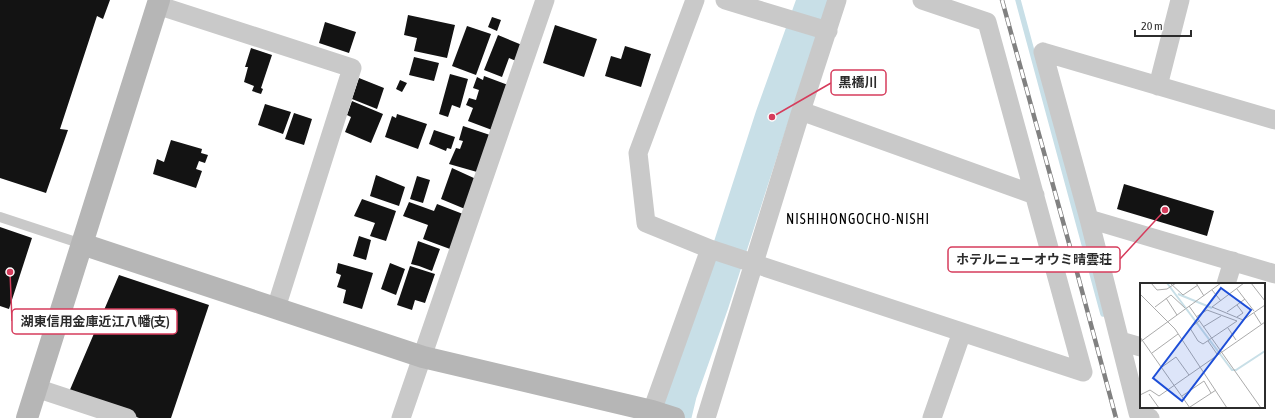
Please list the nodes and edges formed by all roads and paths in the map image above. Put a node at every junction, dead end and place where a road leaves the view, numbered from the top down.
1 (545, 0) edge
2 (695, 0) edge
3 (725, 0) edge
4 (837, 0) edge
5 (922, 0) edge
6 (1180, 0) edge
7 (158, 2) edge
8 (828, 31) junction
9 (1158, 86) junction
10 (801, 111) junction
11 (1275, 120) edge
12 (1035, 195) junction
13 (0, 217) edge
14 (1089, 219) junction
15 (82, 244) junction
16 (710, 249) junction
17 (753, 262) junction
18 (1233, 262) junction
19 (1275, 274) edge
20 (1226, 283) edge
21 (276, 308) junction
22 (962, 332) junction
23 (1120, 341) junction
24 (1140, 347) edge
25 (423, 357) junction
26 (36, 388) junction
27 (652, 411) junction
28 (27, 418) edge
29 (127, 418) edge
30 (401, 418) edge
31 (674, 418) edge
32 (706, 418) edge
33 (932, 418) edge
34 (1150, 418) edge

1 - 25 street
2 - 16 street
3 - 8 street
4 - 8 street
5 - 12 street
6 - 9 street
7 - 15 street
7 - 21 street
8 - 10 street
9 - 11 street
9 - 14 street
10 - 12 street
10 - 17 street
12 - 22 street
13 - 15 lane
14 - 18 street
14 - 23 street
15 - 21 street
15 - 26 street
16 - 17 street
16 - 27 street
17 - 22 street
17 - 32 street
18 - 19 street
18 - 20 street
21 - 25 street
22 - 33 street
23 - 24 street
23 - 34 street
25 - 27 street
25 - 30 street
26 - 28 street
26 - 29 street
27 - 31 street

